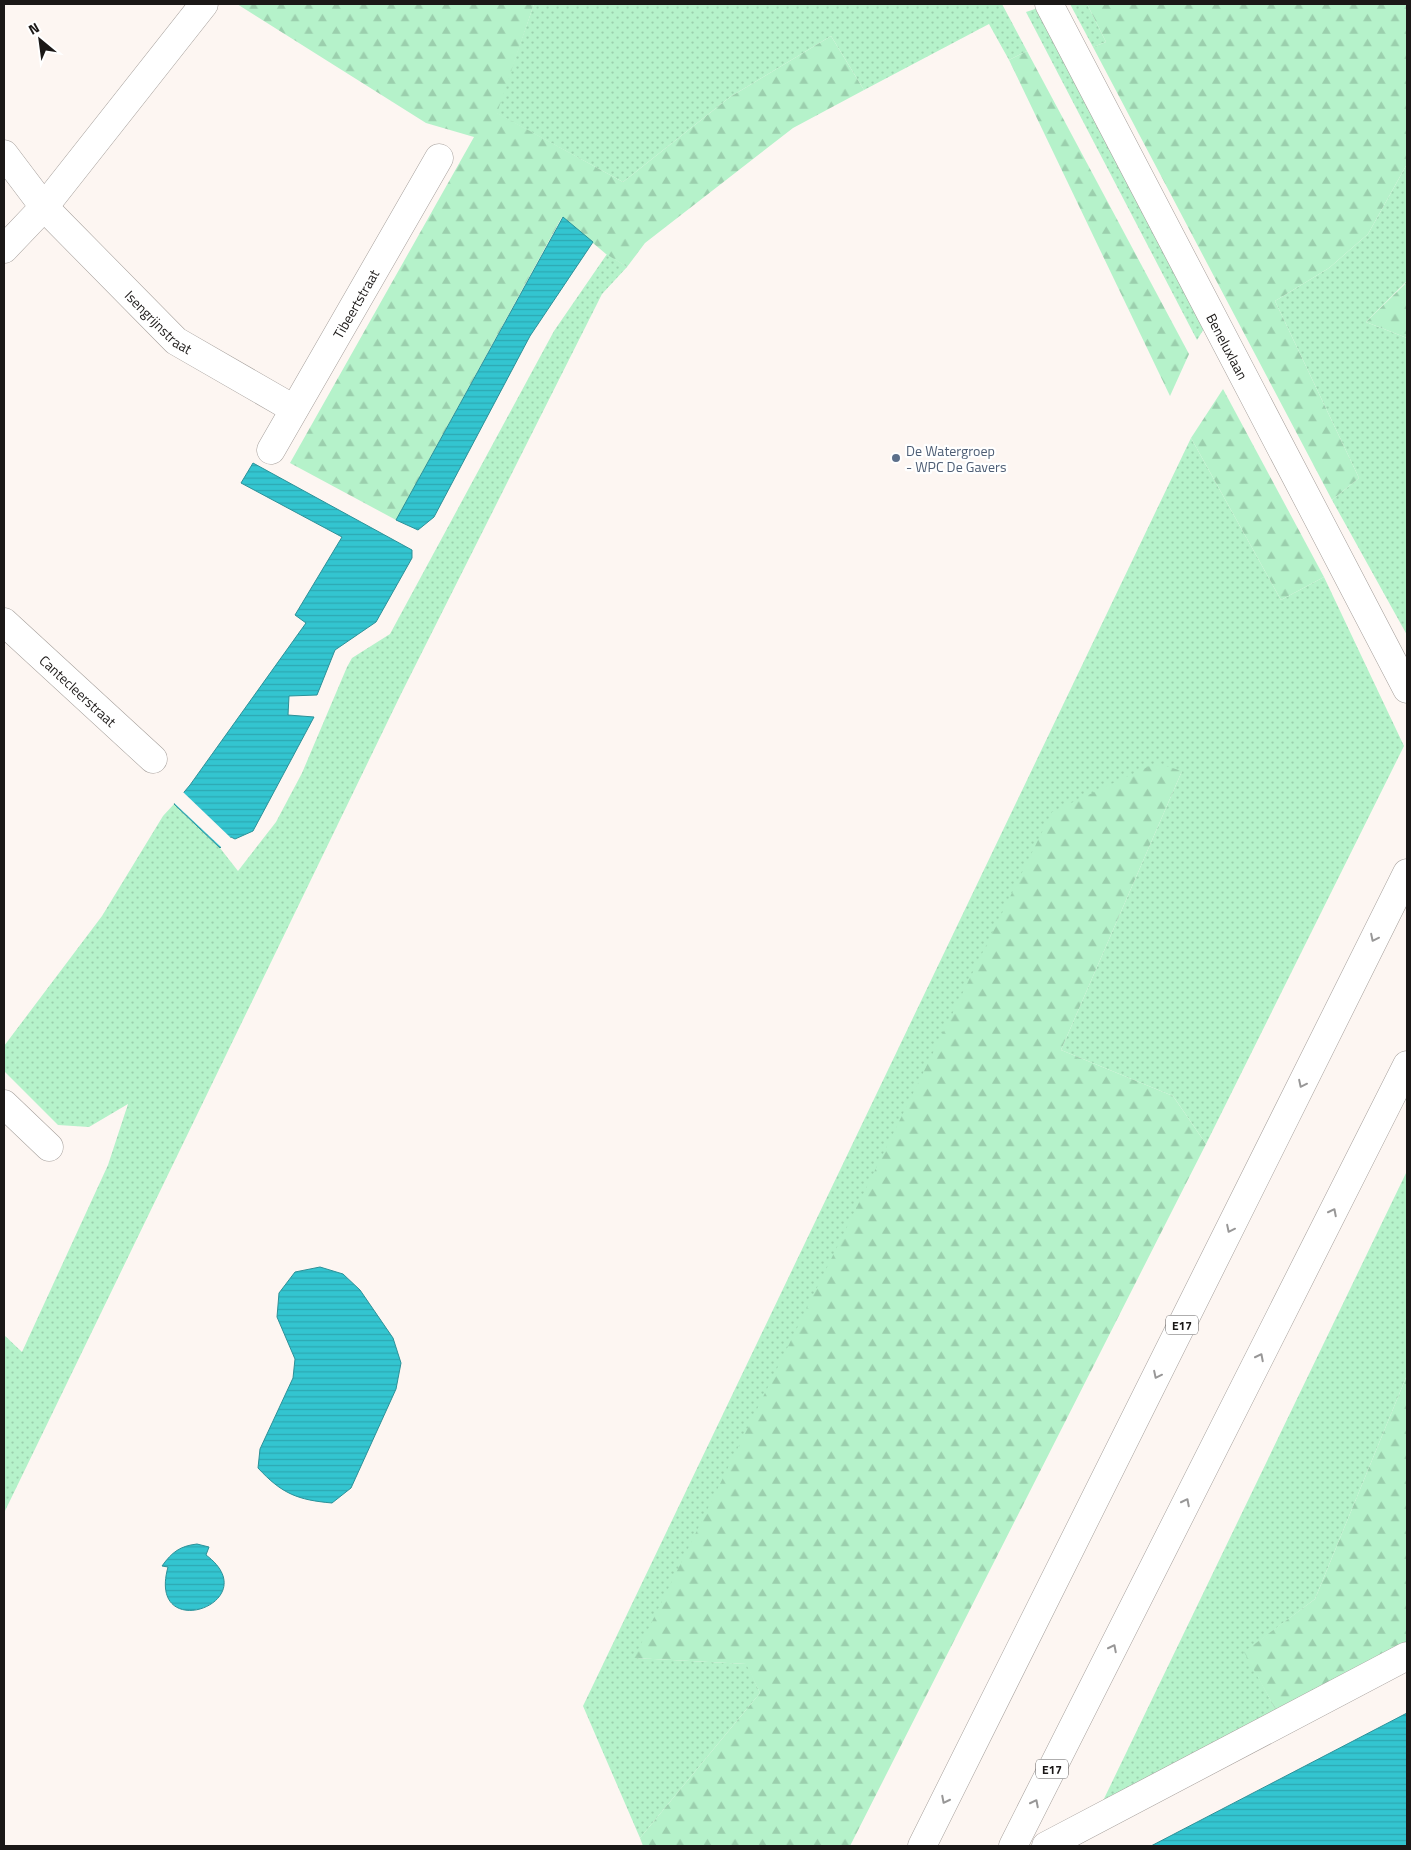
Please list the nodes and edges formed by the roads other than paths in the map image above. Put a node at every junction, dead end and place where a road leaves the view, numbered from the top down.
1 (204, 4) edge
2 (1049, 4) edge
3 (4, 154) edge
4 (439, 158) dead end
5 (44, 208) junction
6 (4, 250) edge
7 (294, 408) junction
8 (271, 450) dead end
9 (4, 622) edge
10 (1407, 689) edge
11 (153, 759) dead end
12 (1402, 884) edge
13 (1407, 1065) edge
14 (4, 1104) edge
15 (49, 1147) dead end
16 (1407, 1656) edge
17 (922, 1846) edge
18 (1013, 1846) edge
19 (1046, 1846) edge

1 - 5 main road
2 - 10 main road, Beneluxlaan
3 - 5 main road, Isengrijnstraat
4 - 7 main road, Tibeertstraat
5 - 6 main road
5 - 7 main road, Isengrijnstraat
7 - 8 main road, Tibeertstraat
9 - 11 main road, Cantecleerstraat
12 -> 17 main road, E17
18 -> 13 main road, E17
14 - 15 main road
16 - 19 main road

